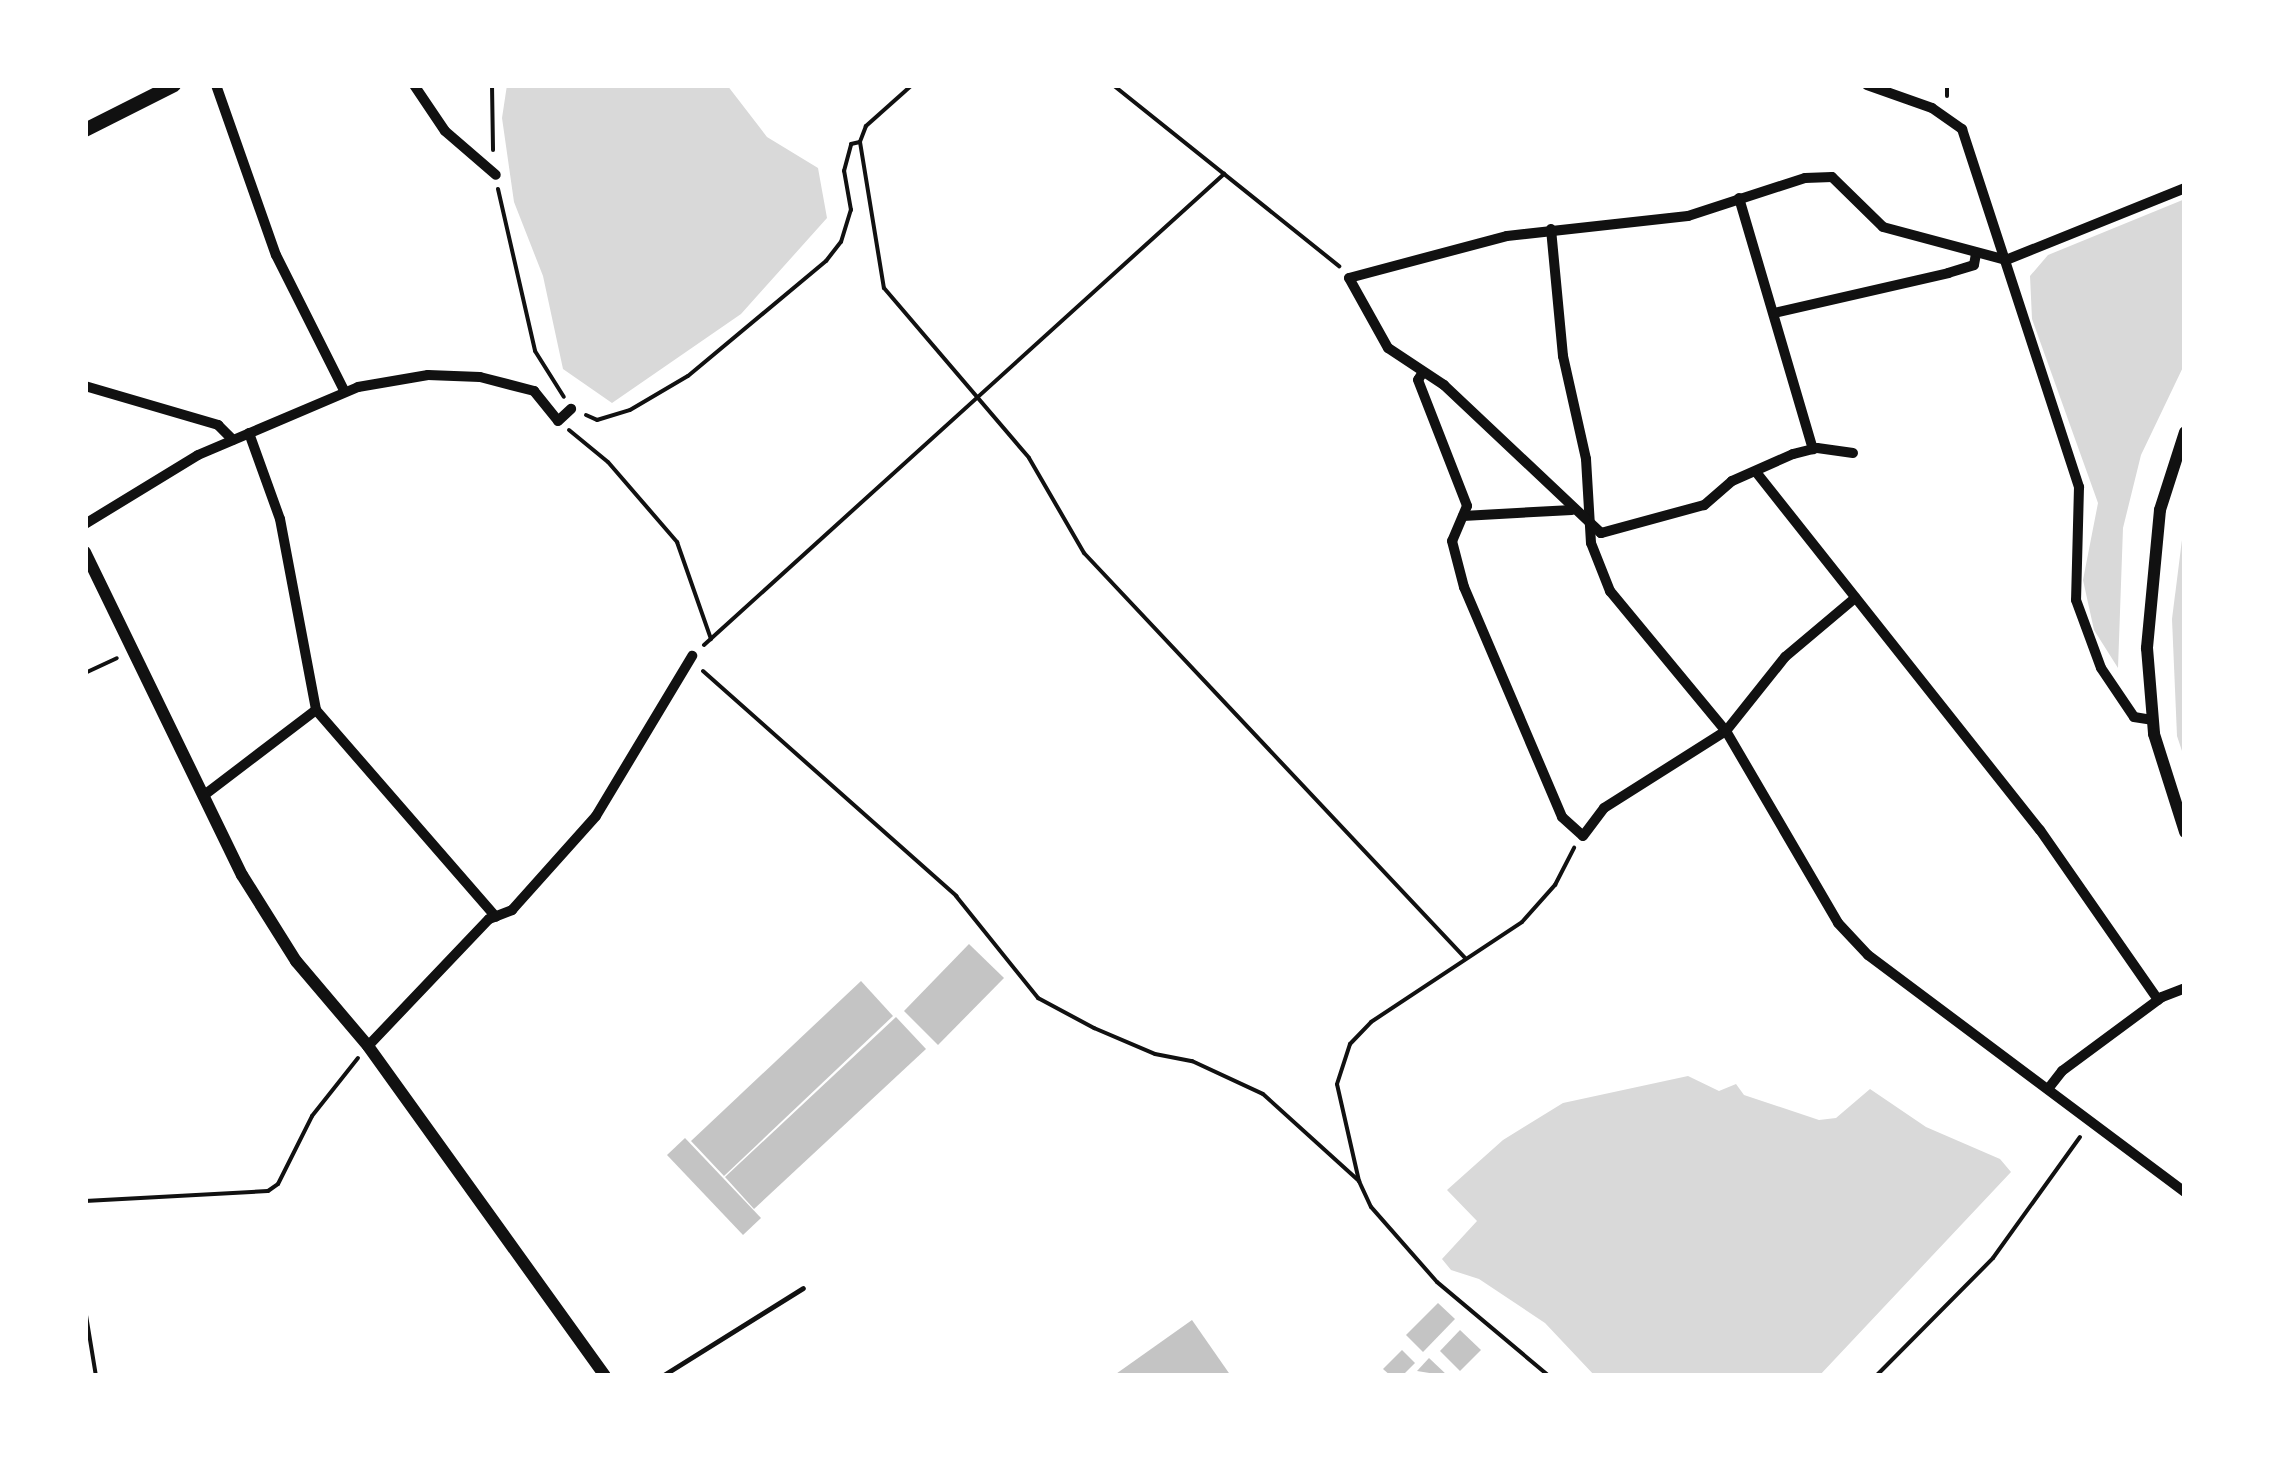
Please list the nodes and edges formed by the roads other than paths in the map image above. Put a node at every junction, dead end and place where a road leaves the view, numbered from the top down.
1 (174, 85) edge
2 (216, 85) edge
3 (414, 85) edge
4 (1867, 85) edge
5 (85, 130) edge
6 (496, 175) road end
7 (2185, 188) edge
8 (1739, 198) junction
9 (1551, 229) junction
10 (1976, 254) junction
11 (2006, 260) junction
12 (1774, 313) junction
13 (1423, 372) junction
14 (85, 386) edge
15 (346, 392) junction
16 (571, 409) road end
17 (249, 432) junction
18 (2185, 432) edge
19 (233, 440) junction
20 (1813, 449) junction
21 (1853, 453) dead end
22 (1756, 472) junction
23 (1572, 510) junction
24 (1463, 516) junction
25 (85, 524) edge
26 (1590, 527) junction
27 (85, 552) edge
28 (1856, 598) junction
29 (692, 656) road end
30 (316, 710) junction
31 (2152, 720) junction
32 (1726, 731) junction
33 (203, 796) junction
34 (2185, 832) edge
35 (496, 917) junction
36 (2185, 988) edge
37 (2158, 1000) junction
38 (368, 1046) junction
39 (2048, 1089) junction
40 (2185, 1192) edge
41 (803, 1288) dead end
42 (605, 1376) edge
43 (662, 1376) edge

1 - 5 main road
2 - 15 street
3 - 6 street
4 - 11 street
7 - 11 street
8 - 9 street
8 - 10 street
8 - 12 street
9 - 13 street
9 - 26 street
10 - 11 street
10 - 12 street
11 - 31 street
12 - 20 street
13 - 23 street
13 - 24 street
14 - 19 street
15 - 16 street
15 - 17 street
17 - 19 street
17 - 30 street
18 - 31 street
19 - 25 street
20 - 21 street
20 - 22 street
22 - 26 street
22 - 28 street
23 - 24 street
23 - 26 street
24 - 32 street
26 - 32 street
27 - 33 street
28 - 32 street
28 - 37 street
29 - 35 street
30 - 33 street
30 - 35 street
31 - 34 street
32 - 39 street
33 - 38 street
35 - 38 street
36 - 37 street
37 - 39 street
38 - 42 street
39 - 40 street
41 - 43 lane

